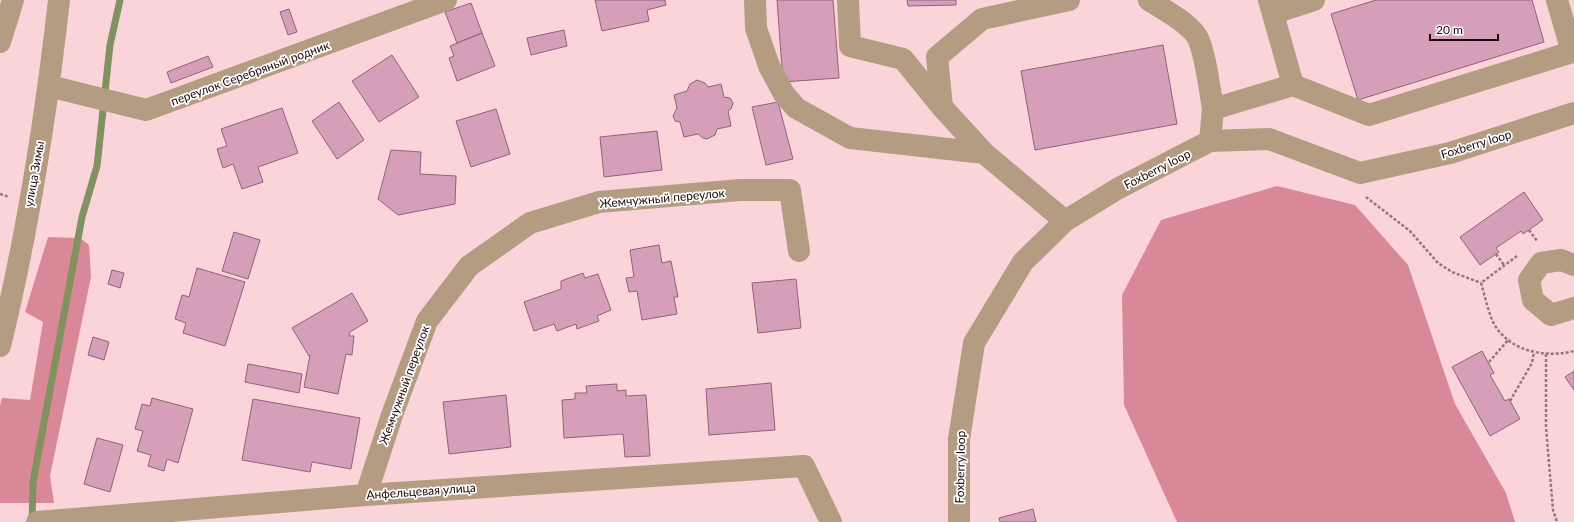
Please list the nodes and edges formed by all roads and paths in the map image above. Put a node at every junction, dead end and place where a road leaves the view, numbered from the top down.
1 (13, 0) edge
2 (59, 0) edge
3 (446, 0) edge
4 (755, 0) edge
5 (848, 0) edge
6 (1069, 0) edge
7 (1149, 0) edge
8 (1314, 0) edge
9 (1557, 0) edge
10 (1272, 6) edge
11 (0, 42) edge
12 (1293, 85) junction
13 (49, 86) junction
14 (942, 107) junction
15 (1213, 110) junction
16 (1574, 113) edge
17 (1210, 141) junction
18 (984, 153) junction
19 (1366, 198) dead end
20 (1065, 221) junction
21 (1529, 230) dead end
22 (1539, 244) dead end
23 (799, 251) dead end
24 (1496, 254) dead end
25 (1504, 265) dead end
26 (1574, 265) edge
27 (1480, 283) dead end
28 (1574, 308) edge
29 (1509, 339) dead end
30 (0, 346) edge
31 (1534, 352) dead end
32 (1546, 354) dead end
33 (1489, 362) dead end
34 (1510, 401) dead end
35 (366, 495) junction
36 (38, 522) edge
37 (831, 522) edge
38 (960, 522) edge
39 (1557, 522) edge

1 - 11 street
2 - 13 street, улица Зимы
3 - 13 street, переулок Серебряный родник
4 - 18 street
5 - 14 street
6 - 14 street
7 - 15 street
8 - 10 street
9 - 12 street
10 - 12 street
12 - 15 street
13 - 30 street, улица Зимы
14 - 18 street
15 - 17 street
16 - 17 street, Foxberry loop
17 - 20 street, Foxberry loop
18 - 20 street
19 - 27 path
20 - 38 street, Foxberry loop
21 - 22 path
23 - 35 street, Жемчужный переулок
24 - 25 path
26 - 28 street
29 - 33 path
31 - 34 path
32 - 39 path
35 - 36 street, Анфельцевая улица
35 - 37 street, Анфельцевая улица

